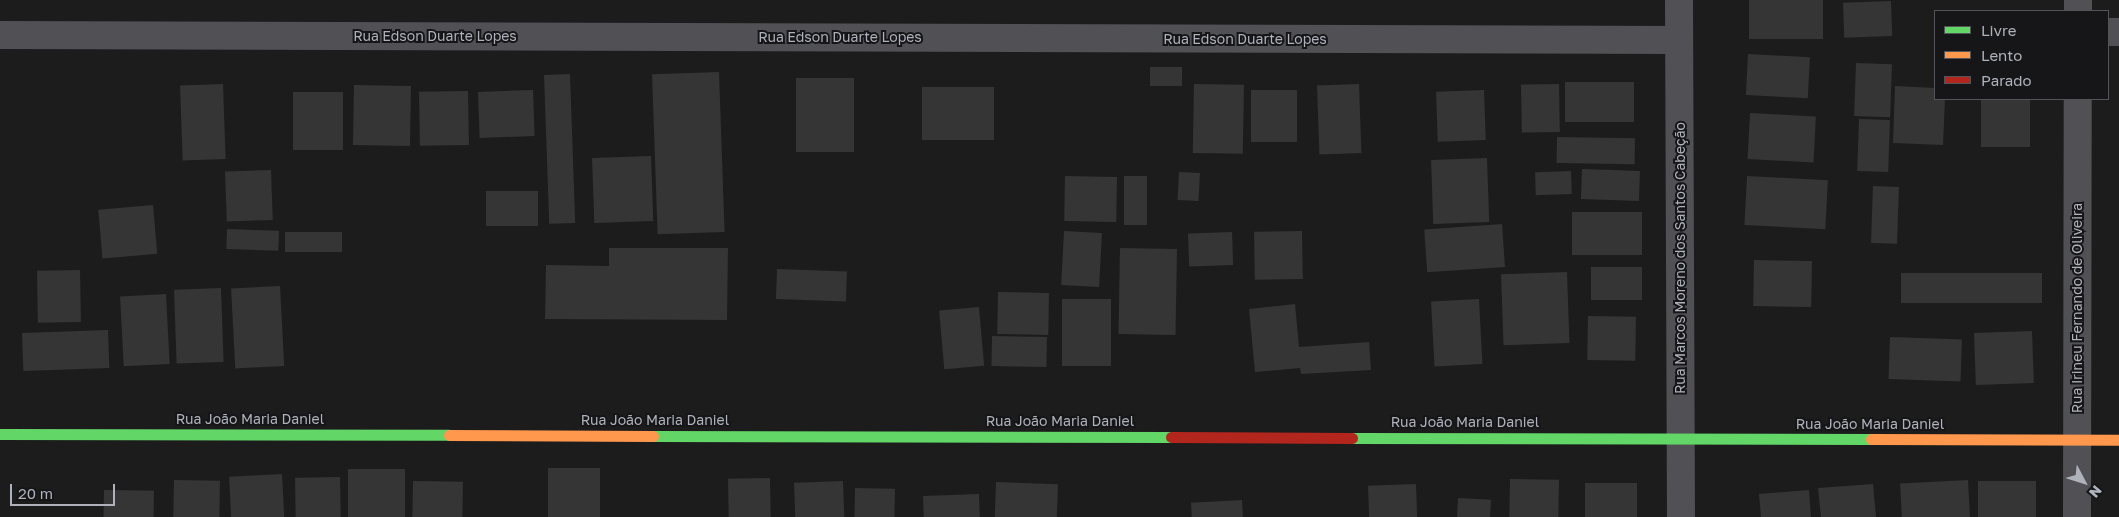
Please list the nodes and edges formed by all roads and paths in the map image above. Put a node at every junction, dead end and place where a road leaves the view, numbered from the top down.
1 (1679, 0) edge
2 (0, 35) edge
3 (1679, 40) junction
4 (2078, 100) edge
5 (0, 434) edge
6 (1681, 437) junction
7 (2077, 440) junction
8 (2119, 440) edge
9 (1681, 517) edge
10 (2077, 517) edge

1 - 3 street, Rua Marcos Moreno dos Santos Cabeção
2 - 3 street, Rua Edson Duarte Lopes
3 - 6 street, Rua Marcos Moreno dos Santos Cabeção
4 - 7 street, Rua Irineu Fernando de Oliveira
5 - 6 street, Rua João Maria Daniel
6 - 7 street, Rua João Maria Daniel
6 - 9 street, Rua Marcos Moreno dos Santos Cabeção
7 - 8 street, Rua João Maria Daniel
7 - 10 street, Rua Irineu Fernando de Oliveira

